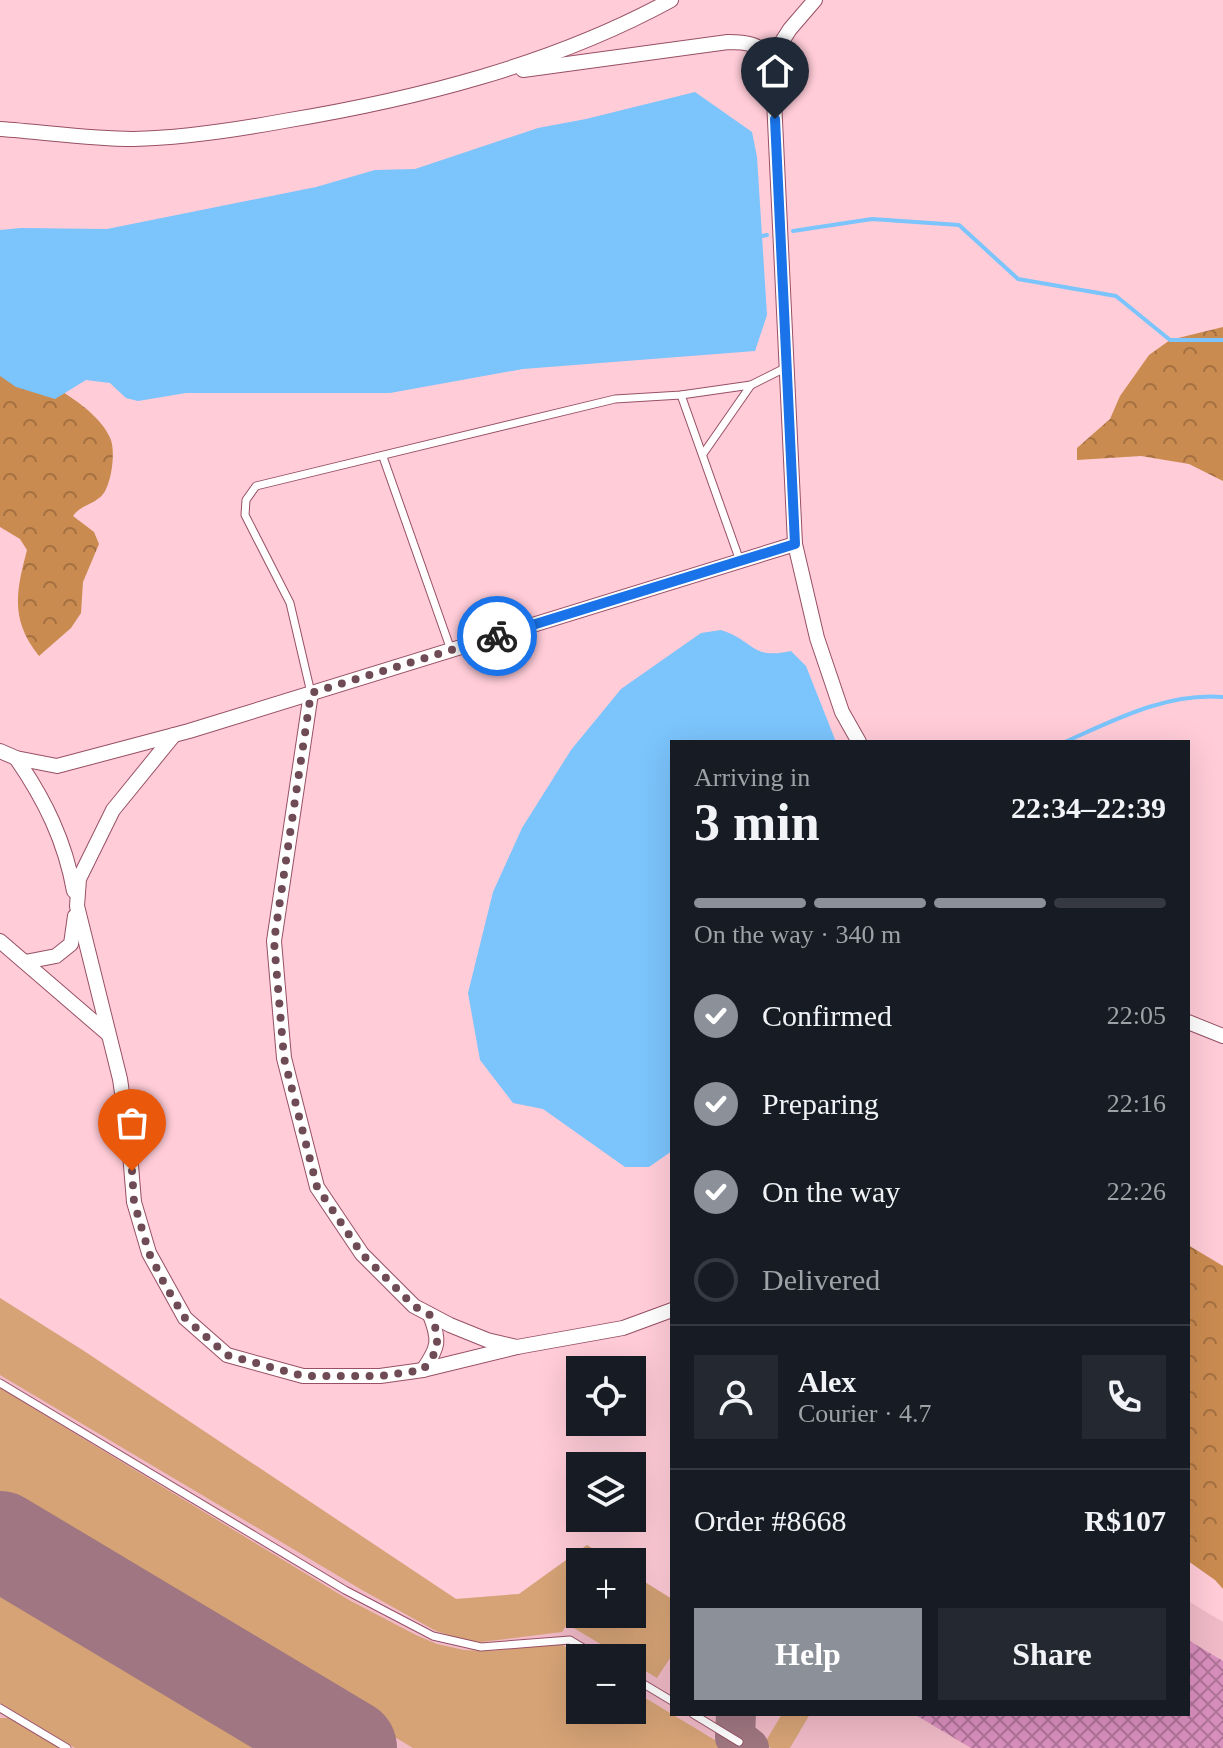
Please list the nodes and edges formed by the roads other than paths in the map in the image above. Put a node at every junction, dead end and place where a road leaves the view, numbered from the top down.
1 (671, 0) edge
2 (815, 0) edge
3 (772, 57) junction
4 (482, 75) junction
5 (0, 129) edge
6 (787, 367) junction
7 (751, 385) junction
8 (681, 395) junction
9 (703, 454) junction
10 (383, 457) junction
11 (795, 544) junction
12 (740, 561) junction
13 (451, 650) junction
14 (311, 693) junction
15 (174, 735) junction
16 (858, 740) edge
17 (0, 751) edge
18 (16, 758) junction
19 (77, 906) junction
20 (0, 941) edge
21 (25, 962) junction
22 (1190, 1023) edge
23 (108, 1034) junction
24 (1223, 1036) edge
25 (670, 1311) edge
26 (430, 1315) junction
27 (517, 1347) junction
28 (423, 1370) junction
29 (0, 1383) edge
30 (577, 1644) edge
31 (646, 1685) edge
32 (670, 1700) edge
33 (0, 1708) edge
34 (696, 1716) edge
35 (739, 1742) dead end
36 (67, 1748) edge

1 - 4 street
2 - 3 street
3 - 4 street
3 - 6 street
4 - 5 street
6 - 7 lane
6 - 11 street
7 - 8 lane
7 - 9 lane
8 - 9 lane
8 - 10 lane
9 - 12 lane
10 - 13 lane
10 - 14 lane
11 - 12 street
11 - 16 street
12 - 13 street
13 - 14 street
14 - 15 street
14 - 26 street
15 - 18 street
15 - 19 street
17 - 18 street
18 - 19 street
19 - 21 street
19 - 23 street
20 - 21 street
21 - 23 street
22 - 24 street
23 - 28 street
25 - 27 street
26 - 27 street
26 - 28 street
27 - 28 street
29 - 30 lane
31 - 32 lane
33 - 36 lane
34 - 35 lane

